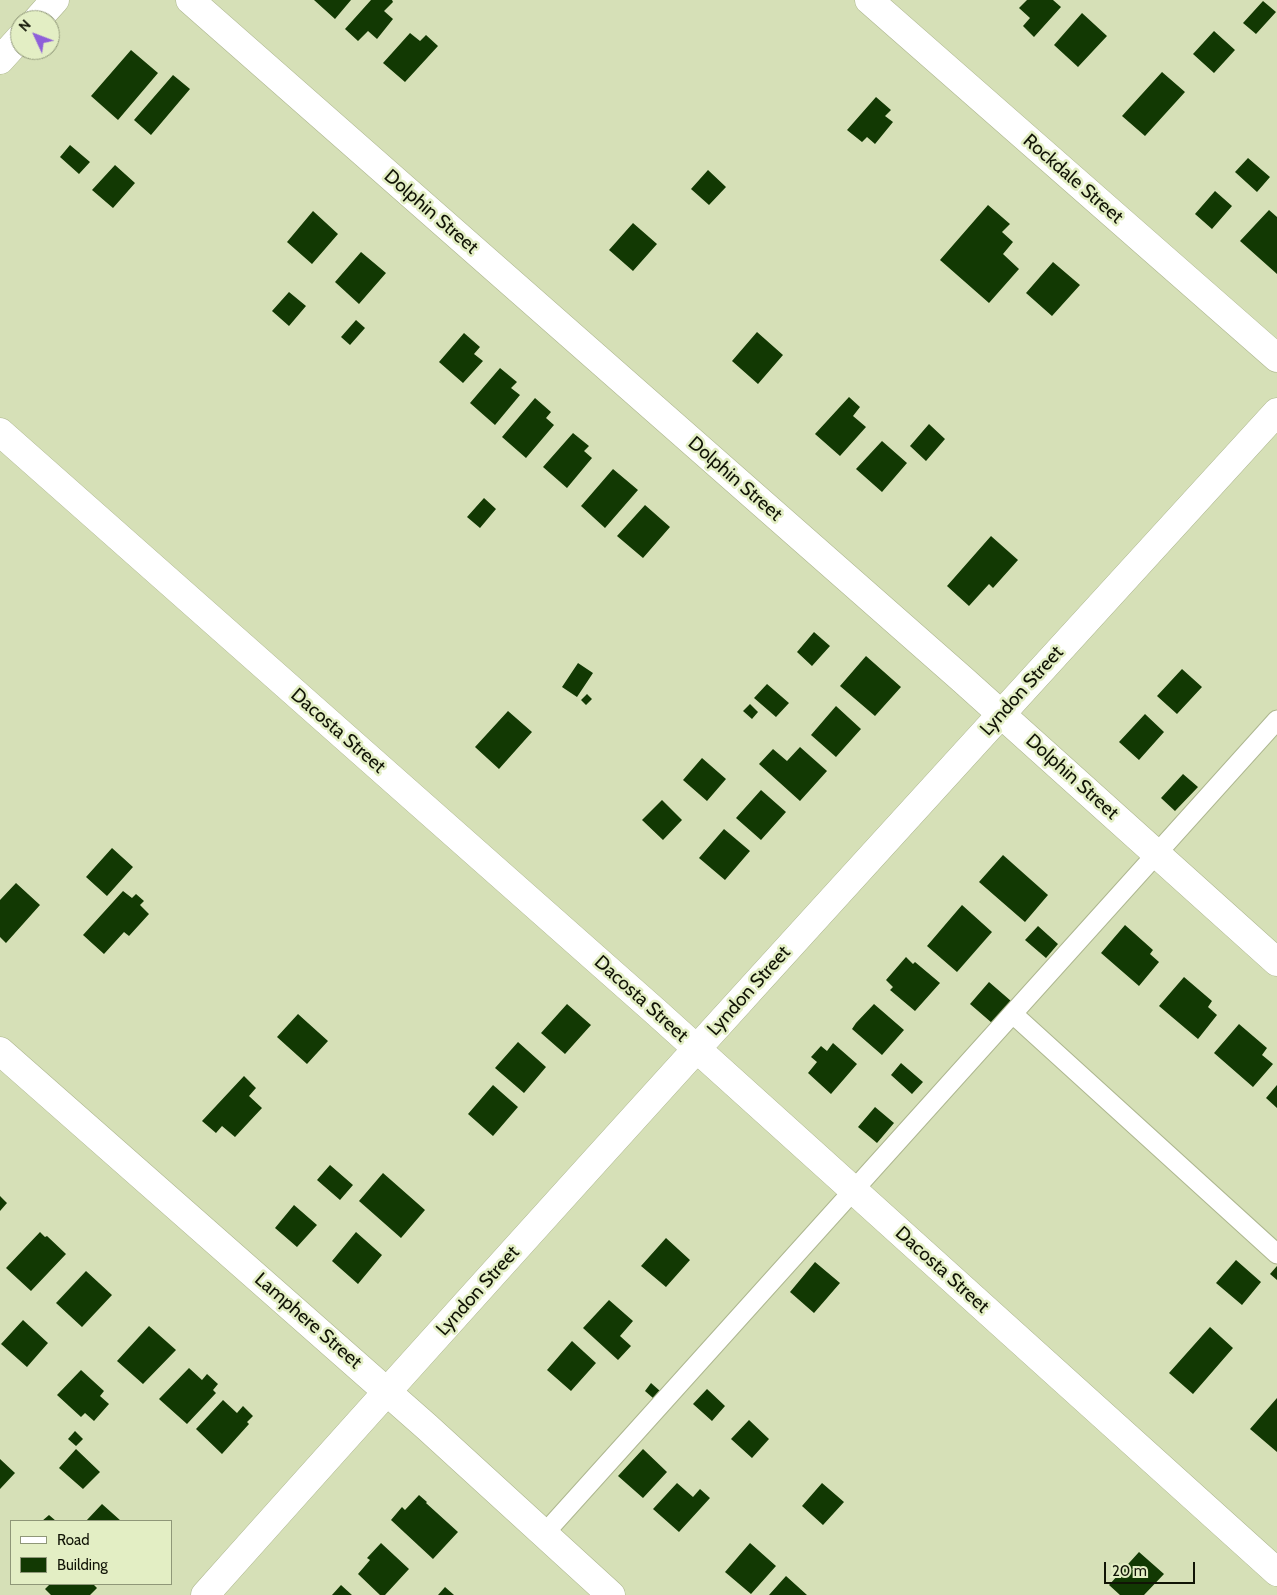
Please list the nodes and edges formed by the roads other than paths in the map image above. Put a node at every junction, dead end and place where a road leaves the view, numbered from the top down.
1 (55, 0) edge
2 (190, 0) edge
3 (868, 0) edge
4 (46, 10) edge
5 (10, 49) edge
6 (0, 60) edge
7 (1277, 358) edge
8 (1277, 412) edge
9 (0, 432) edge
10 (1001, 715) junction
11 (1277, 720) edge
12 (1157, 854) junction
13 (1277, 962) edge
14 (1013, 1014) junction
15 (696, 1049) junction
16 (0, 1051) edge
17 (854, 1189) junction
18 (1277, 1254) edge
19 (387, 1391) junction
20 (544, 1534) junction
21 (1277, 1572) edge
22 (205, 1595) edge
23 (611, 1595) edge

1 - 4 street
2 - 10 street, Dolphin Street
3 - 7 street, Rockdale Street
5 - 6 street
8 - 10 street, Lyndon Street
9 - 15 street, Dacosta Street
10 - 12 street, Dolphin Street
10 - 15 street, Lyndon Street
11 - 12 lane
12 - 13 street, Dolphin Street
12 - 14 lane
14 - 17 lane
14 - 18 lane
15 - 17 street, Dacosta Street
15 - 19 street, Lyndon Street
16 - 19 street, Lamphere Street
17 - 20 lane
17 - 21 street, Dacosta Street
19 - 20 street, Lamphere Street
19 - 22 street, Lyndon Street
20 - 23 street, Lamphere Street

